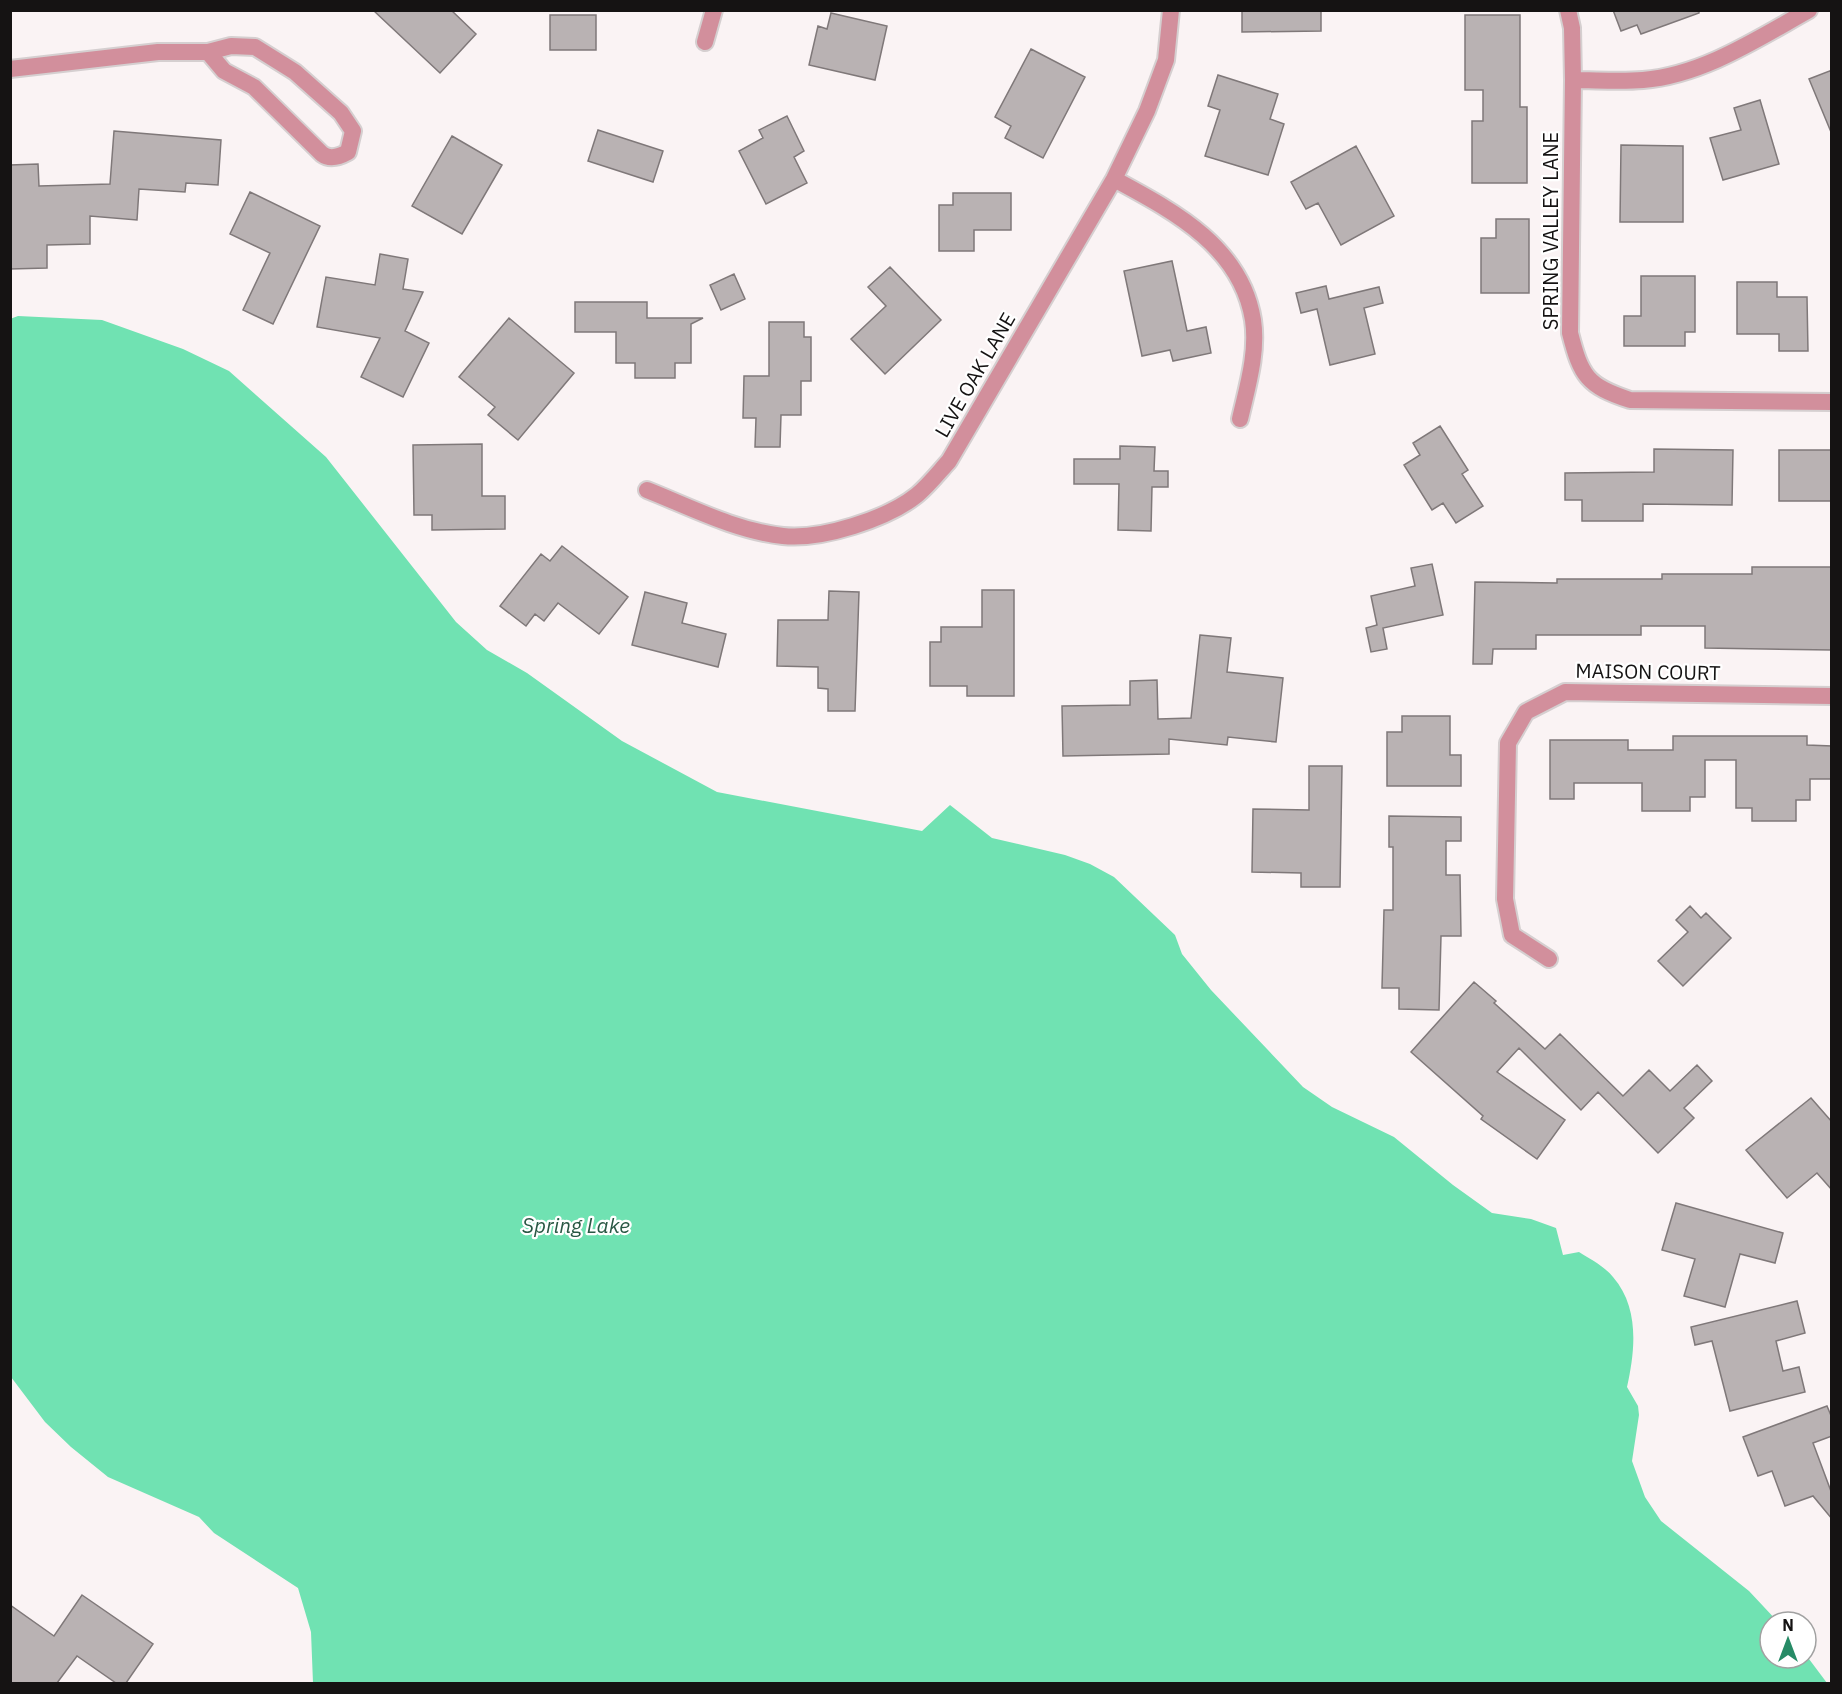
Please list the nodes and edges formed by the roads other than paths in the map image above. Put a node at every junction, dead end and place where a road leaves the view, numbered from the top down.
1 (714, 10) edge
2 (1171, 10) edge
3 (1568, 10) edge
4 (1809, 10) edge
5 (705, 42) dead end
6 (208, 52) junction
7 (10, 69) edge
8 (1573, 80) junction
9 (1114, 179) junction
10 (1832, 402) edge
11 (1240, 420) dead end
12 (647, 490) dead end
13 (1832, 696) edge
14 (1549, 959) dead end

1 - 5 street
2 - 9 street, LIVE OAK LANE
3 - 8 street, SPRING VALLEY LANE
4 - 8 street
6 - 6 street
6 - 7 street
8 - 10 street, SPRING VALLEY LANE
9 - 11 street
9 - 12 street, LIVE OAK LANE
13 - 14 street, MAISON COURT

